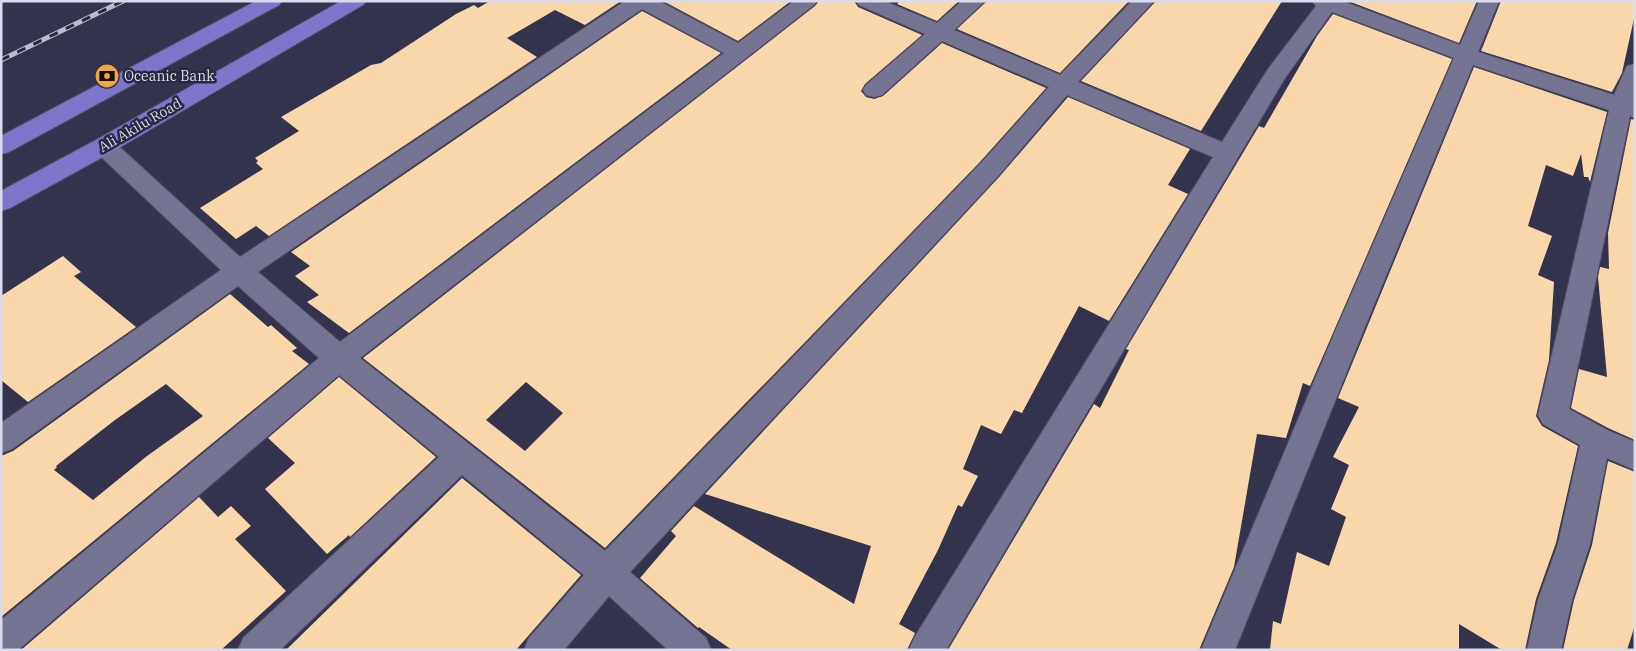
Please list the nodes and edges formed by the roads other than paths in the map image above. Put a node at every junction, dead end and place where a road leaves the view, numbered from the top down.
1 (272, 1) edge
2 (356, 1) edge
3 (639, 1) edge
4 (643, 1) edge
5 (807, 1) edge
6 (866, 1) edge
7 (974, 1) edge
8 (1144, 1) edge
9 (1489, 1) edge
10 (1327, 2) edge
11 (939, 34) junction
12 (738, 52) junction
13 (1466, 55) junction
14 (1635, 71) edge
15 (1062, 86) junction
16 (874, 90) dead end
17 (1628, 109) edge
18 (1, 146) edge
19 (104, 146) junction
20 (1228, 154) junction
21 (1, 202) edge
22 (238, 271) junction
23 (339, 358) junction
24 (1, 440) edge
25 (1596, 440) junction
26 (461, 456) junction
27 (1635, 456) edge
28 (607, 573) junction
29 (1, 642) edge
30 (255, 650) edge
31 (541, 650) edge
32 (694, 650) edge
33 (926, 650) edge
34 (1218, 650) edge
35 (1544, 650) edge

1 - 18 main road
2 - 19 main road, Ali Akilu Road
3 - 22 street
4 - 12 street
5 - 12 street
6 - 11 street
7 - 11 street
8 - 15 street
9 - 13 street
10 - 13 street
10 - 20 street
11 - 15 street
11 - 16 street
12 - 23 street
13 - 17 street
13 - 34 street
14 - 17 street
15 - 20 street
15 - 28 street
17 - 25 street
19 - 21 main road, Ali Akilu Road
19 - 22 street
20 - 33 street
22 - 23 street
22 - 24 street
23 - 26 street
23 - 29 street
25 - 27 street
25 - 35 street
26 - 28 street
26 - 30 street
28 - 31 street
28 - 32 street

